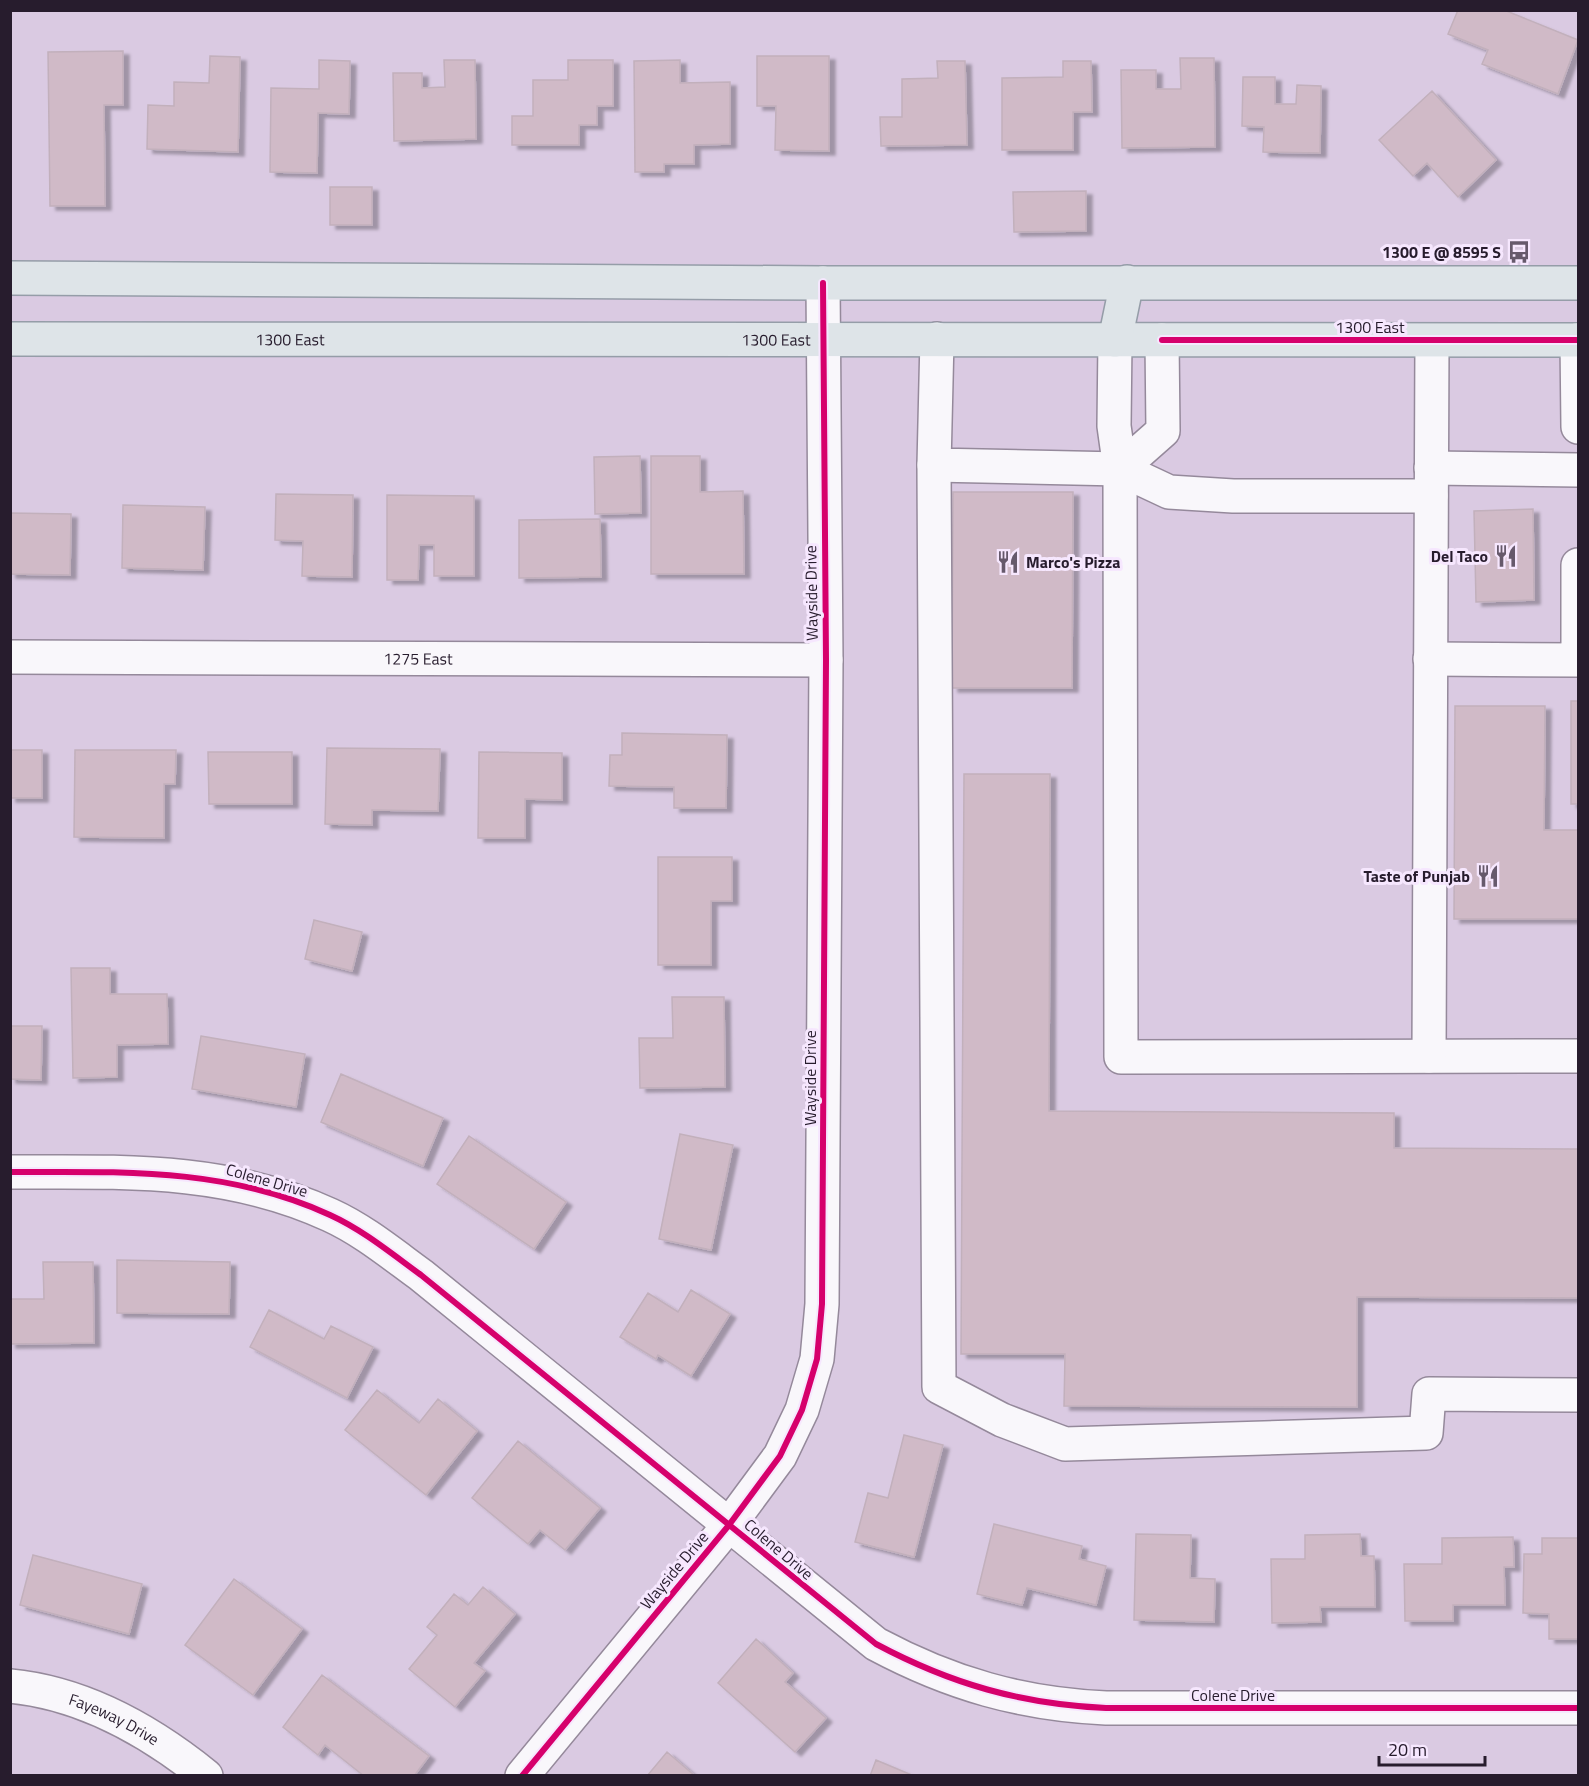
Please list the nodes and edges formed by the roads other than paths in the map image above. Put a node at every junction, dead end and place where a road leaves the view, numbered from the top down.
1 (10, 278) edge
2 (1127, 282) junction
3 (1578, 282) edge
4 (823, 283) junction
5 (823, 338) junction
6 (10, 339) edge
7 (937, 339) junction
8 (1115, 340) junction
9 (1162, 340) junction
10 (1578, 340) edge
11 (1432, 341) junction
12 (1578, 427) edge
13 (934, 465) junction
14 (1120, 469) junction
15 (1578, 470) edge
16 (1431, 482) junction
17 (1578, 565) edge
18 (10, 657) edge
19 (1430, 659) junction
20 (826, 660) junction
21 (1429, 1056) junction
22 (1578, 1056) edge
23 (10, 1172) edge
24 (1578, 1395) edge
25 (729, 1525) junction
26 (10, 1686) edge
27 (1578, 1708) edge
28 (206, 1776) edge
29 (522, 1776) edge

1 - 4 main road
2 - 3 main road
2 - 4 main road
2 - 8 main road
4 - 5 street, Wayside Drive
5 - 6 main road, 1300 East
5 - 7 main road, 1300 East
5 - 20 street, Wayside Drive
7 - 8 main road, 1300 East
7 - 13 street
8 - 9 main road, 1300 East
8 - 14 street
9 - 11 main road, 1300 East
9 - 14 street
10 - 11 main road, 1300 East
10 - 12 street
11 - 16 street
13 - 14 street
13 - 24 street
14 - 16 street
14 - 21 street
15 - 16 street
16 - 19 street
17 - 19 street
18 - 20 street, 1275 East
19 - 21 street
20 - 25 street, Wayside Drive
21 - 22 street
23 - 25 street, Colene Drive
25 - 27 street, Colene Drive
25 - 29 street, Wayside Drive
26 - 28 street, Fayeway Drive

